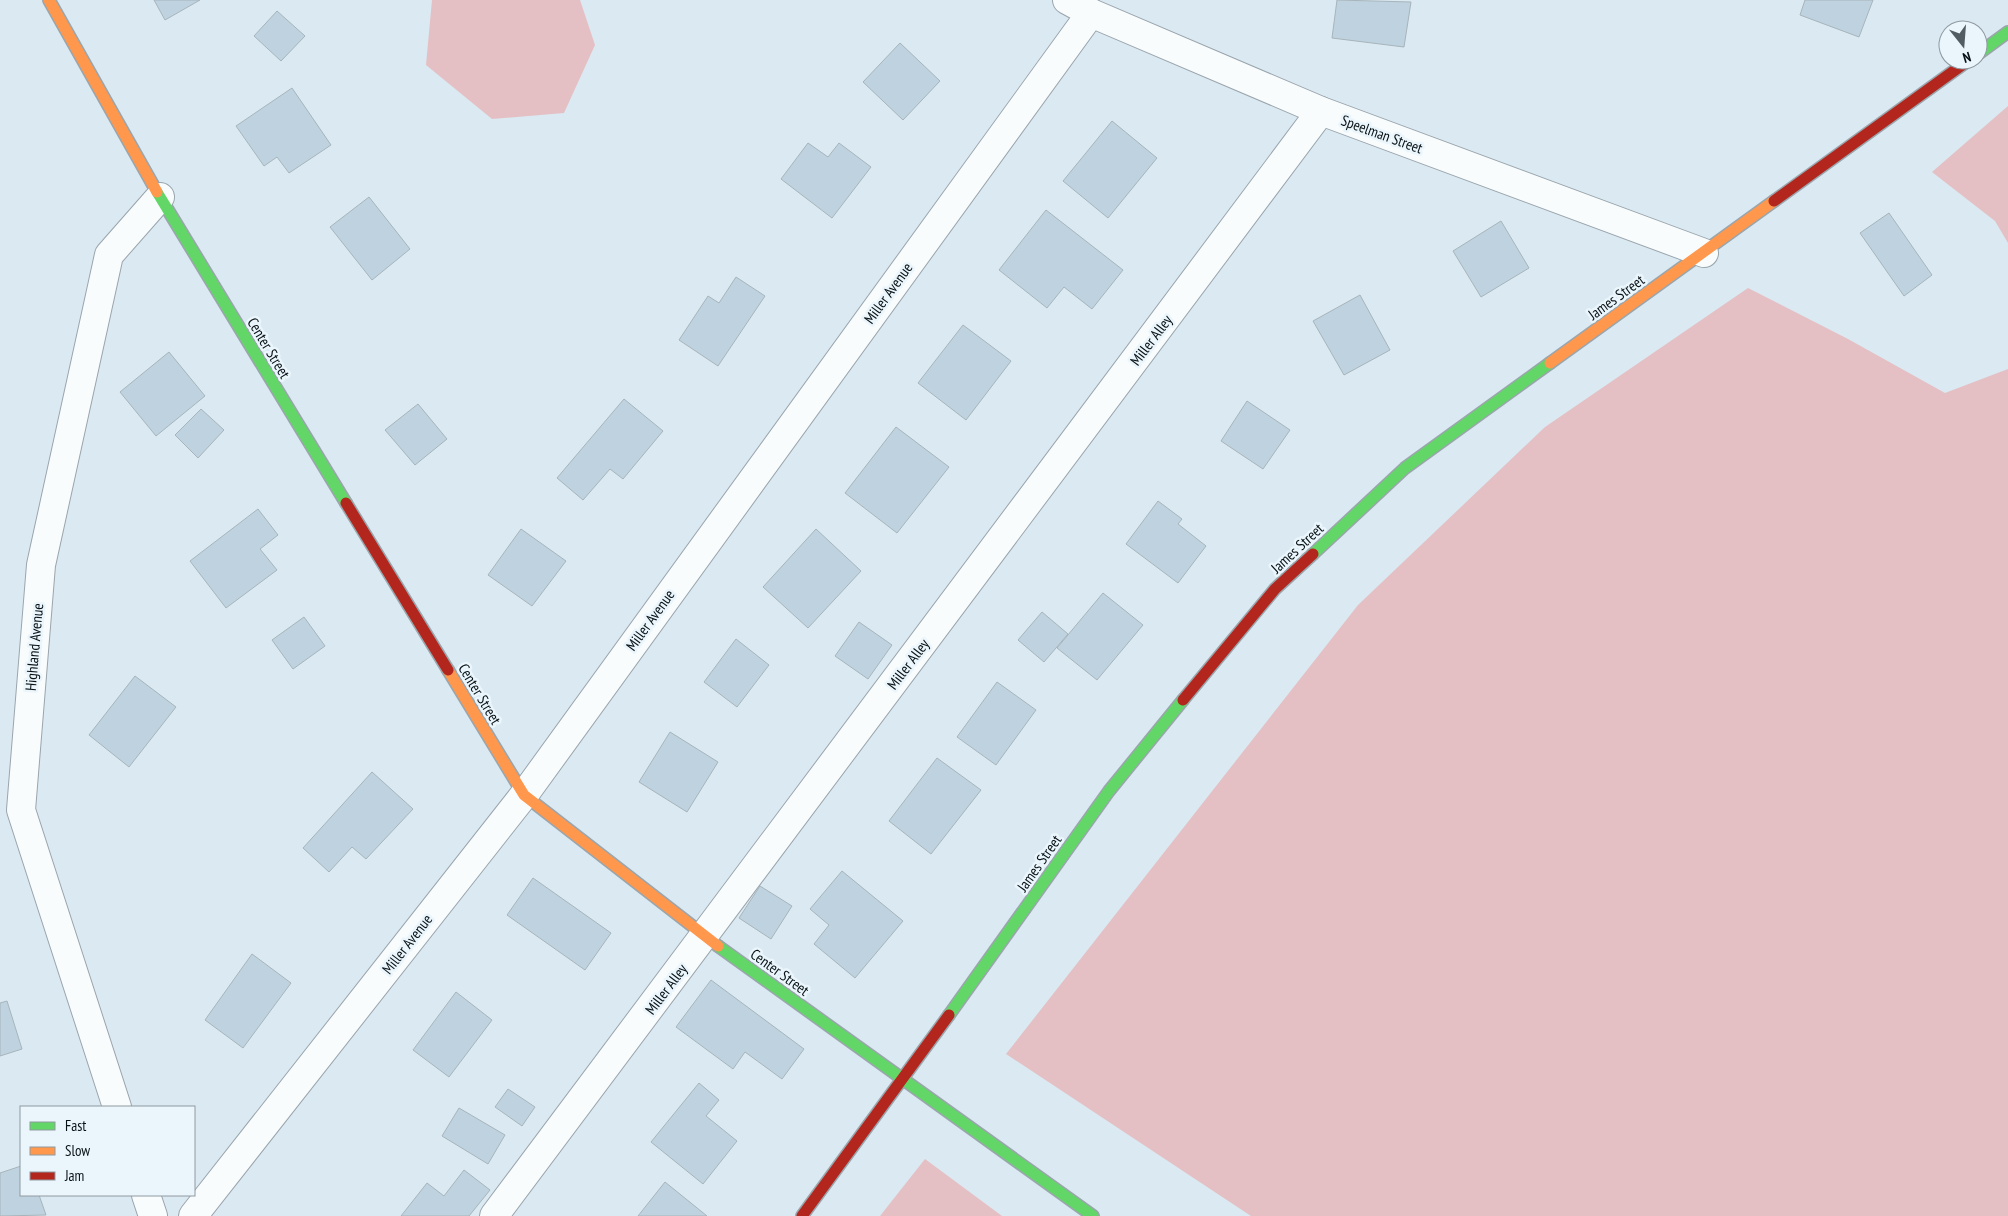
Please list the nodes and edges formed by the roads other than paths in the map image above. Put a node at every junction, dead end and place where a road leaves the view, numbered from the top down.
1 (48, 0) edge
2 (1067, 0) edge
3 (1091, 13) junction
4 (2008, 32) edge
5 (1988, 47) edge
6 (1955, 70) edge
7 (1321, 111) junction
8 (160, 197) junction
9 (1704, 252) junction
10 (524, 795) junction
11 (705, 936) junction
12 (904, 1079) junction
13 (117, 1106) edge
14 (146, 1196) edge
15 (152, 1216) edge
16 (193, 1216) edge
17 (494, 1216) edge
18 (802, 1216) edge
19 (1093, 1216) edge

1 - 8 street, Center Street
2 - 3 street, Speelman Street
3 - 7 street, Speelman Street
3 - 10 street, Miller Avenue
4 - 5 street
6 - 9 street, James Street
7 - 9 street, Speelman Street
7 - 11 street, Miller Alley
8 - 10 street, Center Street
8 - 13 street, Highland Avenue
9 - 12 street, James Street
10 - 11 street, Center Street
10 - 16 street, Miller Avenue
11 - 12 street, Center Street
11 - 17 street, Miller Alley
12 - 18 street, James Street
12 - 19 street, Center Street
14 - 15 street

